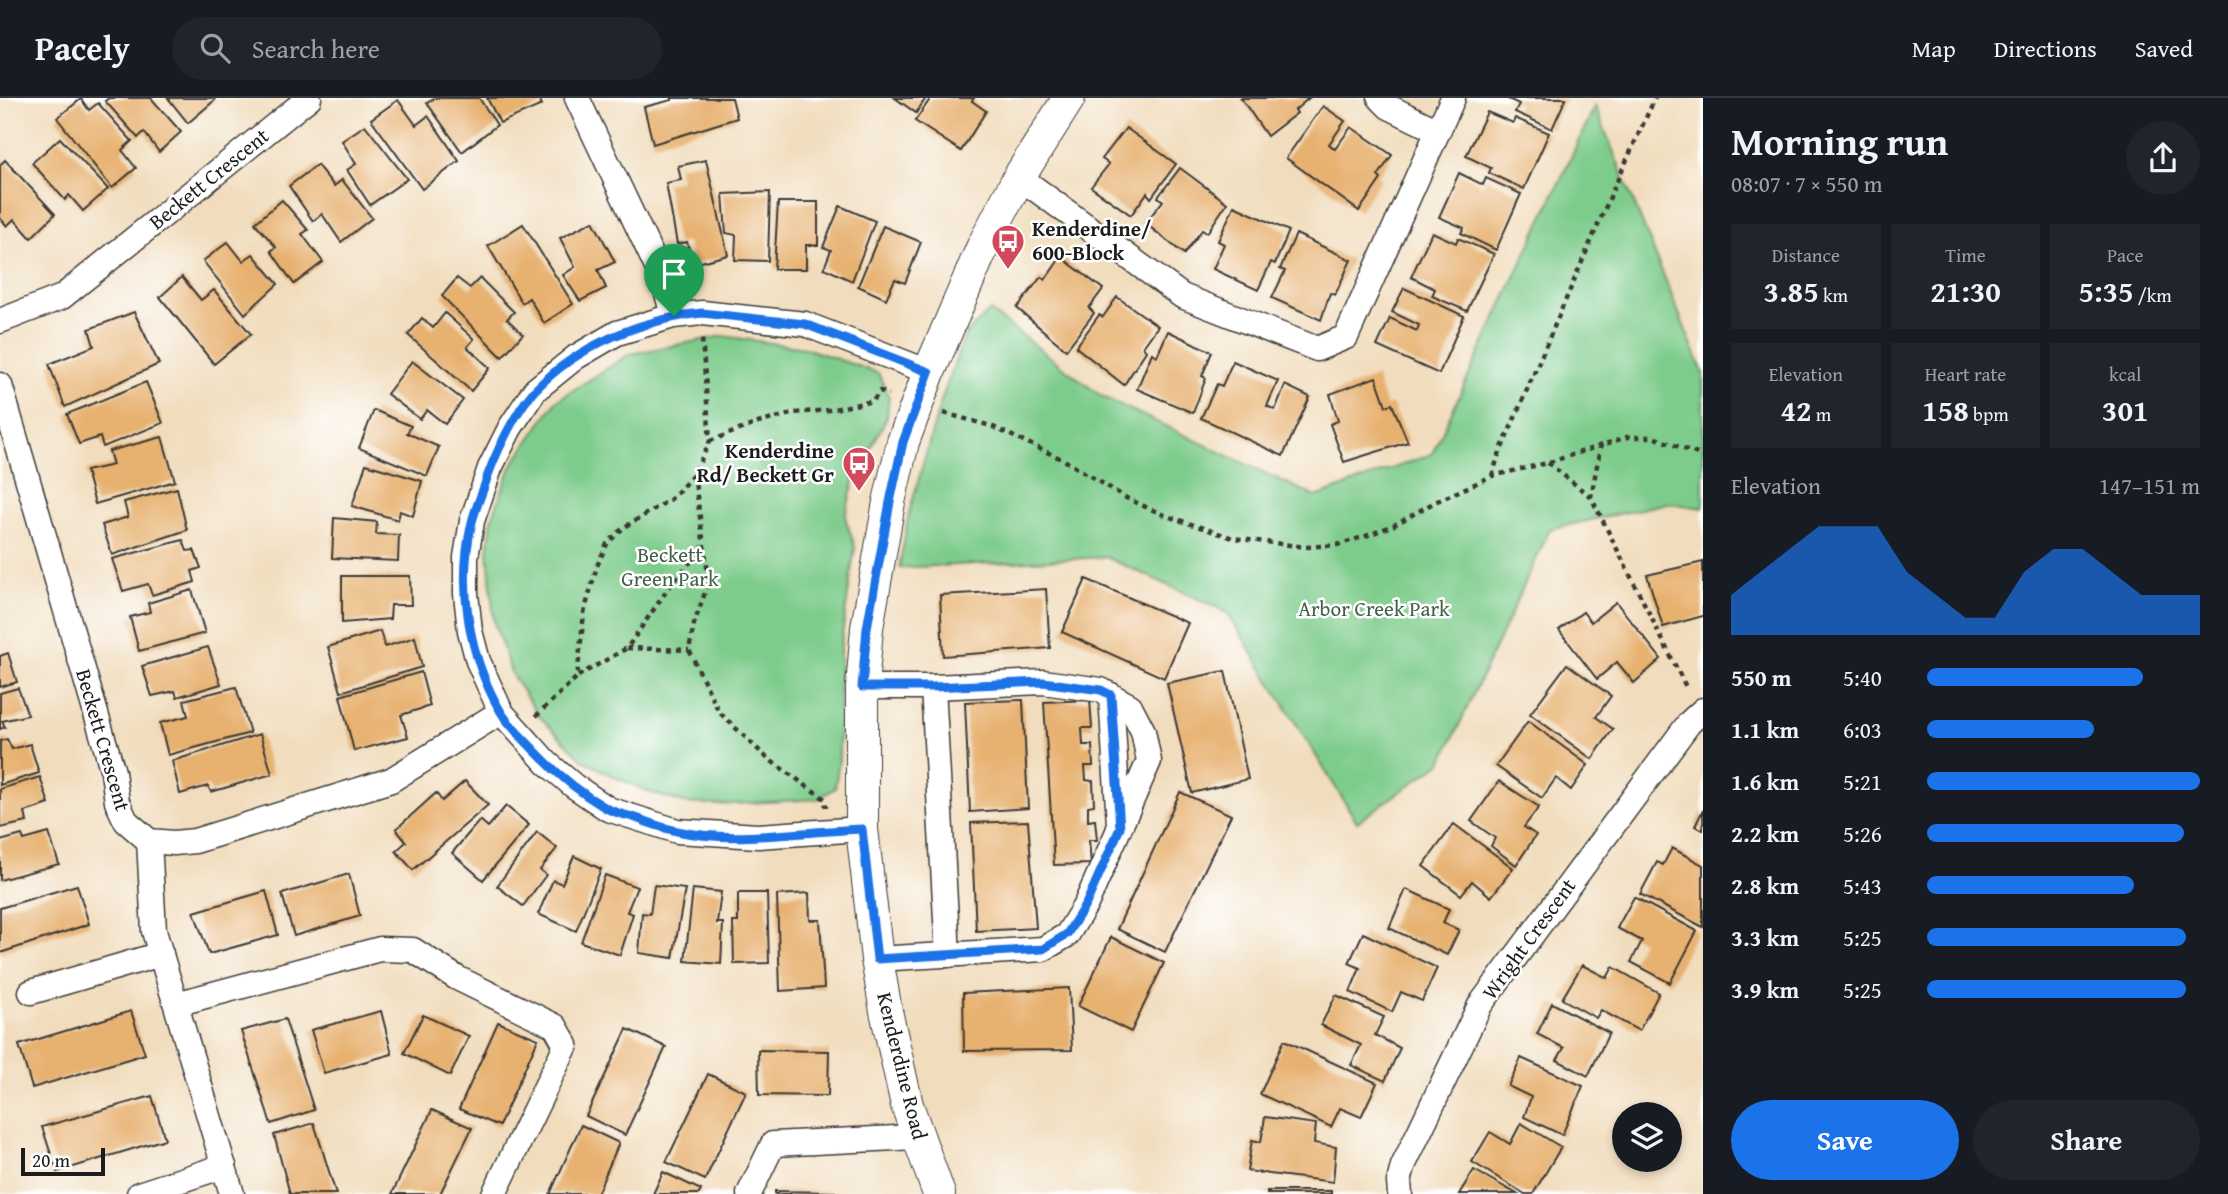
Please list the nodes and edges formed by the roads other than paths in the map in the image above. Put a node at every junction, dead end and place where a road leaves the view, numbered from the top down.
1 (309, 98) edge
2 (578, 98) edge
3 (1069, 98) edge
4 (1380, 98) edge
5 (1453, 98) edge
6 (1438, 131) junction
7 (1019, 177) junction
8 (674, 316) junction
9 (0, 321) edge
10 (929, 372) junction
11 (0, 385) edge
12 (862, 687) junction
13 (933, 687) junction
14 (1111, 695) junction
15 (1703, 710) edge
16 (501, 712) junction
17 (1120, 828) junction
18 (862, 829) junction
19 (149, 841) junction
20 (161, 954) junction
21 (948, 955) junction
22 (877, 959) junction
23 (31, 992) dead end
24 (176, 1004) junction
25 (917, 1137) junction
26 (224, 1166) junction
27 (139, 1194) edge
28 (232, 1194) edge
29 (494, 1194) edge
30 (749, 1194) edge
31 (939, 1194) edge
32 (1400, 1194) edge

1 - 9 street, Beckett Crescent
2 - 8 street
3 - 7 street, Kenderdine Road
4 - 6 street
5 - 6 street
6 - 7 street
7 - 10 street, Kenderdine Road
8 - 10 street
8 - 16 street
10 - 12 street, Kenderdine Road
11 - 19 street, Beckett Crescent
12 - 13 street
12 - 18 street, Kenderdine Road
13 - 14 street
13 - 21 street
14 - 17 street
14 - 17 street
15 - 32 street, Wright Crescent
16 - 18 street
16 - 19 street
17 - 21 street
18 - 22 street, Kenderdine Road
19 - 20 street
20 - 23 street
20 - 24 street
21 - 22 street
22 - 25 street, Kenderdine Road
24 - 26 street
24 - 29 street
25 - 30 street
25 - 31 street, Kenderdine Road
26 - 27 street
26 - 28 street

